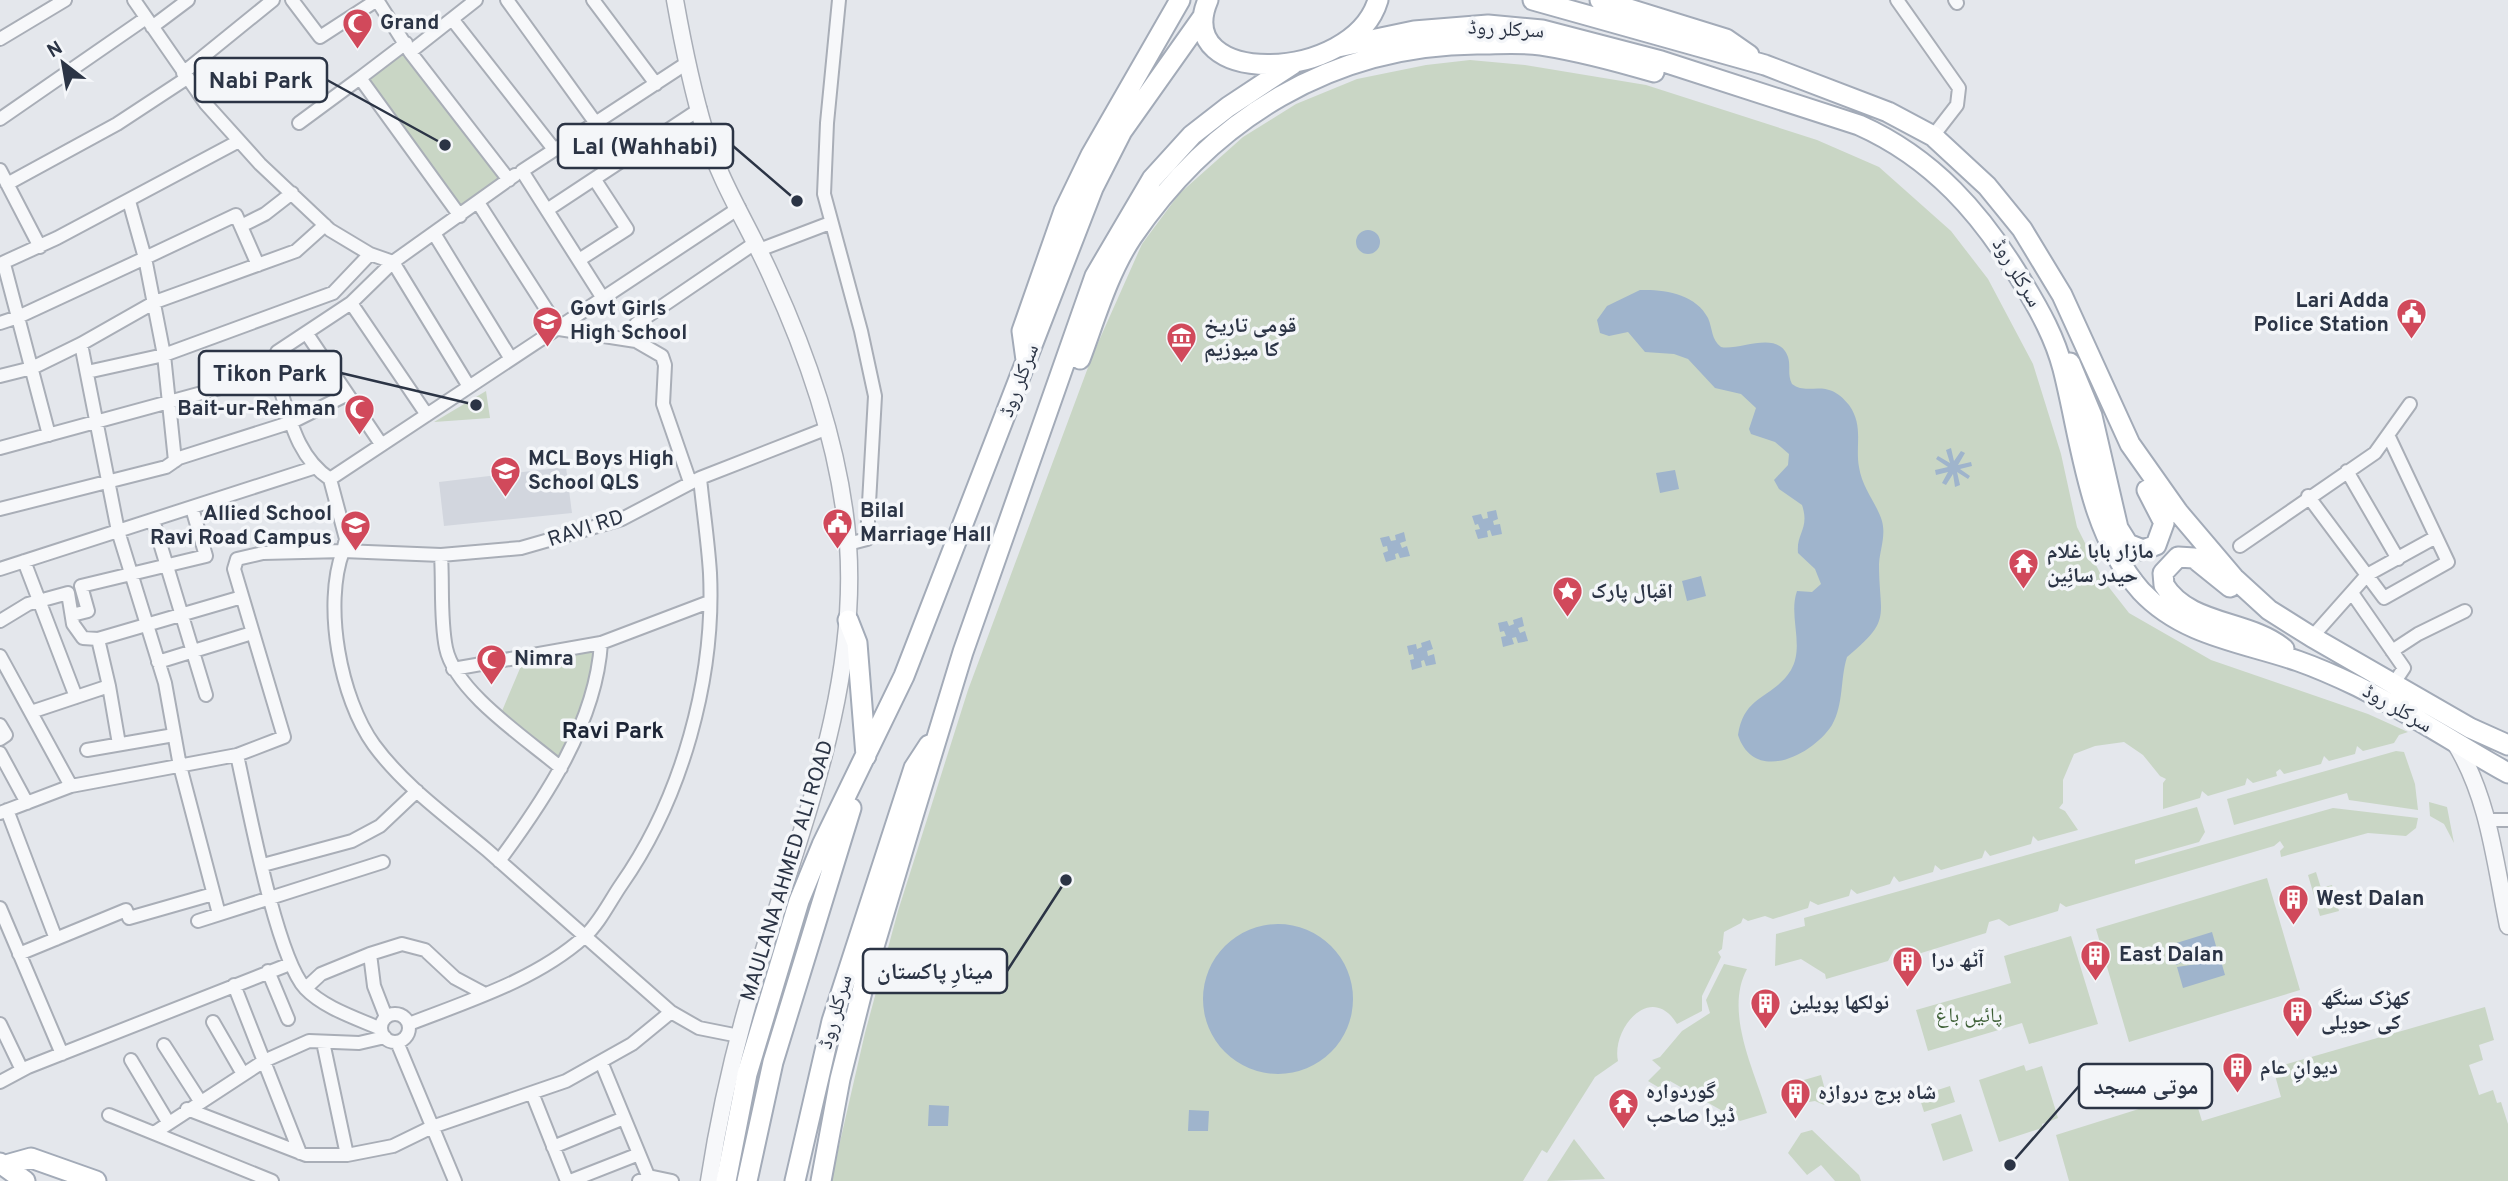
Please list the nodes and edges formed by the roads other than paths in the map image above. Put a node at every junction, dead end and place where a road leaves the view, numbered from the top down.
1 (65, 0) edge
2 (134, 0) edge
3 (188, 0) edge
4 (273, 0) edge
5 (310, 0) edge
6 (476, 0) edge
7 (507, 0) edge
8 (593, 0) edge
9 (675, 0) edge
10 (839, 0) edge
11 (1180, 0) edge
12 (1378, 0) edge
13 (1533, 0) edge
14 (1600, 0) edge
15 (1897, 0) edge
16 (295, 4) edge
17 (1205, 9) edge
18 (452, 19) junction
19 (149, 23) junction
20 (0, 39) edge
21 (1338, 47) junction
22 (408, 48) junction
23 (687, 63) junction
24 (1293, 64) junction
25 (1765, 65) junction
26 (185, 75) junction
27 (1713, 77) junction
28 (360, 78) junction
29 (656, 84) junction
30 (700, 110) junction
31 (0, 119) edge
32 (299, 122) dead end
33 (595, 122) junction
34 (1933, 136) junction
35 (239, 141) junction
36 (554, 148) junction
37 (0, 170) edge
38 (522, 171) junction
39 (509, 180) junction
40 (595, 180) junction
41 (7, 184) junction
42 (292, 193) junction
43 (129, 201) junction
44 (479, 204) junction
45 (739, 208) junction
46 (547, 210) junction
47 (460, 216) junction
48 (830, 223) junction
49 (324, 225) junction
50 (241, 226) junction
51 (435, 235) junction
52 (40, 247) junction
53 (757, 247) junction
54 (370, 254) junction
55 (145, 258) junction
56 (579, 260) junction
57 (393, 262) junction
58 (1, 264) edge
59 (258, 265) junction
60 (604, 300) junction
61 (155, 302) junction
62 (351, 303) junction
63 (18, 317) junction
64 (0, 323) edge
65 (636, 324) dead end
66 (559, 329) junction
67 (307, 334) junction
68 (2052, 334) junction
69 (81, 344) junction
70 (278, 352) dead end
71 (164, 355) junction
72 (511, 359) junction
73 (1027, 364) junction
74 (32, 368) junction
75 (87, 372) junction
76 (0, 376) edge
77 (468, 385) junction
78 (346, 395) junction
79 (169, 402) junction
80 (2410, 404) dead end
81 (426, 415) junction
82 (96, 422) junction
83 (292, 422) junction
84 (828, 428) junction
85 (49, 435) junction
86 (2389, 437) junction
87 (380, 444) junction
88 (2130, 444) junction
89 (0, 448) edge
90 (176, 461) junction
91 (313, 468) junction
92 (1028, 469) junction
93 (2347, 471) junction
94 (330, 479) junction
95 (695, 480) junction
96 (108, 482) junction
97 (2308, 496) junction
98 (192, 508) junction
99 (0, 509) edge
100 (153, 520) junction
101 (118, 531) junction
102 (2436, 537) junction
103 (848, 544) junction
104 (2240, 546) dead end
105 (343, 551) junction
106 (441, 555) junction
107 (2398, 559) junction
108 (24, 561) junction
109 (167, 566) junction
110 (0, 569) edge
111 (131, 574) junction
112 (2367, 575) junction
113 (2353, 593) junction
114 (242, 597) junction
115 (39, 601) junction
116 (709, 602) junction
117 (2269, 610) junction
118 (2465, 611) dead end
119 (72, 615) junction
120 (182, 615) junction
121 (848, 620) junction
122 (0, 621) edge
123 (146, 625) junction
124 (252, 633) junction
125 (2312, 636) junction
126 (98, 639) junction
127 (601, 643) junction
128 (193, 651) junction
129 (2392, 651) junction
130 (0, 656) edge
131 (2298, 661) junction
132 (158, 662) junction
133 (453, 669) junction
134 (2394, 683) junction
135 (109, 686) junction
136 (206, 695) dead end
137 (76, 697) junction
138 (31, 712) junction
139 (0, 725) edge
140 (939, 732) junction
141 (174, 735) junction
142 (0, 739) edge
143 (2455, 743) junction
144 (119, 744) junction
145 (2508, 745) edge
146 (87, 750) dead end
147 (0, 752) edge
148 (237, 755) junction
149 (866, 760) junction
150 (180, 766) junction
151 (561, 768) junction
152 (2508, 773) edge
153 (71, 786) junction
154 (417, 791) junction
155 (27, 803) junction
156 (3, 811) edge
157 (2487, 820) junction
158 (2508, 820) edge
159 (499, 861) junction
160 (383, 862) dead end
161 (263, 865) junction
162 (213, 894) junction
163 (271, 897) junction
164 (791, 898) junction
165 (0, 908) edge
166 (219, 914) junction
167 (198, 921) dead end
168 (2508, 926) edge
169 (585, 936) junction
170 (56, 939) junction
171 (19, 954) junction
172 (370, 954) junction
173 (290, 964) junction
174 (268, 971) junction
175 (234, 985) junction
176 (306, 988) junction
177 (485, 994) junction
178 (671, 1012) junction
179 (288, 1019) dead end
180 (213, 1022) dead end
181 (0, 1024) edge
182 (409, 1024) junction
183 (387, 1031) junction
184 (739, 1036) junction
185 (323, 1042) junction
186 (164, 1045) dead end
187 (62, 1054) junction
188 (131, 1060) dead end
189 (264, 1061) junction
190 (602, 1063) junction
191 (22, 1070) junction
192 (243, 1074) junction
193 (0, 1082) edge
194 (532, 1093) junction
195 (200, 1101) junction
196 (187, 1109) junction
197 (109, 1115) dead end
198 (624, 1118) junction
199 (168, 1122) junction
200 (432, 1127) junction
201 (153, 1133) junction
202 (553, 1147) junction
203 (300, 1153) junction
204 (639, 1154) junction
205 (347, 1155) junction
206 (3, 1164) edge
207 (644, 1180) edge
208 (25, 1181) edge
209 (59, 1181) edge
210 (96, 1181) edge
211 (272, 1181) edge
212 (455, 1181) edge
213 (568, 1181) edge
214 (671, 1181) edge
215 (709, 1181) edge
216 (726, 1181) edge
217 (747, 1181) edge
218 (795, 1181) edge
219 (821, 1181) edge

1 - 20 street
2 - 19 street
3 - 19 street
4 - 26 street
5 - 16 street
6 - 18 street
7 - 33 street
8 - 29 street
9 - 23 street, MAULANA AHMED ALI ROAD
10 - 48 street
11 - 73 main road
12 - 21 main road
13 - 25 main road, سرکلر روڈ
14 - 25 main road
15 - 34 street
16 - 22 street
17 - 24 main road
17 - 73 main road, سرکلر روڈ
18 - 22 street
18 - 36 street
19 - 26 street
19 - 31 street
21 - 24 main road
21 - 27 main road, سرکلر روڈ
22 - 28 street
22 - 39 street
23 - 29 street
23 - 30 street, MAULANA AHMED ALI ROAD
24 - 92 main road, سرکلر روڈ
25 - 34 main road, سرکلر روڈ
26 - 35 street
26 - 41 street
27 - 68 main road, سرکلر روڈ
27 - 92 main road
28 - 32 street
28 - 47 street
29 - 33 street
30 - 40 street
30 - 45 street, MAULANA AHMED ALI ROAD
33 - 36 street
34 - 88 main road, سرکلر روڈ
35 - 42 street
35 - 43 street
36 - 38 street
37 - 41 street
38 - 39 street
38 - 46 street
39 - 44 street
40 - 46 street
40 - 56 street
41 - 52 street
42 - 49 street
42 - 50 street
43 - 52 street
43 - 55 street
44 - 47 street
44 - 66 street
45 - 53 street, MAULANA AHMED ALI ROAD
45 - 60 street
46 - 56 street
47 - 51 street
48 - 53 street
48 - 103 street
49 - 54 street
49 - 59 street
50 - 55 street
50 - 59 street
51 - 57 street
51 - 72 street
52 - 58 street
53 - 65 street
53 - 84 street, MAULANA AHMED ALI ROAD
54 - 57 street
54 - 71 street
55 - 61 street
55 - 63 street
56 - 60 street
57 - 62 street
57 - 77 street
58 - 63 street
59 - 61 street
60 - 66 street
61 - 69 street
61 - 71 street
62 - 67 street
62 - 81 street
63 - 64 street
63 - 74 street
66 - 72 street
66 - 95 street
67 - 70 street
67 - 78 street
68 - 88 main road
68 - 131 main road, سرکلر روڈ
69 - 74 street
69 - 75 street
71 - 75 street
71 - 79 street
72 - 77 street
73 - 149 main road, سرکلر روڈ
74 - 76 street
74 - 85 street
75 - 82 street
77 - 81 street
78 - 83 street
78 - 87 street
79 - 82 street
79 - 83 street
79 - 90 street
80 - 86 street
81 - 87 street
82 - 85 street
82 - 96 street
83 - 90 street
83 - 91 street
84 - 95 street, RAVI RD
84 - 103 street, MAULANA AHMED ALI ROAD
85 - 89 street
86 - 93 street
86 - 102 street
87 - 94 street
88 - 117 main road, سرکلر روڈ
90 - 96 street
91 - 94 street
91 - 98 street
92 - 140 main road, سرکلر روڈ
93 - 97 street
93 - 107 street
94 - 105 street
95 - 106 street, RAVI RD
95 - 116 street
96 - 99 street
96 - 101 street
97 - 104 street
97 - 112 street
98 - 100 street
98 - 109 street
100 - 101 street
100 - 109 street
101 - 108 street
101 - 111 street
102 - 107 street
102 - 112 street
103 - 121 street, MAULANA AHMED ALI ROAD
105 - 106 street, RAVI RD
105 - 114 street, RAVI RD
105 - 154 street
106 - 133 street
107 - 112 street
108 - 110 street
108 - 115 street
109 - 111 street
109 - 120 street
111 - 119 street
111 - 123 street
112 - 113 street
113 - 125 street
113 - 129 street
114 - 120 street
114 - 124 street
115 - 119 street
115 - 122 street
115 - 137 street
116 - 127 street
116 - 169 street
117 - 125 main road, سرکلر روڈ
117 - 131 main road
118 - 129 street
119 - 126 street
120 - 123 street
120 - 128 street
121 - 149 main road
121 - 164 street, MAULANA AHMED ALI ROAD
123 - 126 street
123 - 132 street
124 - 128 street
124 - 148 street
125 - 134 main road, سرکلر روڈ
126 - 135 street
127 - 133 street
127 - 151 street
128 - 132 street
128 - 136 street
129 - 134 street
130 - 138 street
131 - 143 main road, سرکلر روڈ
132 - 141 street
133 - 151 street
134 - 145 main road, سرکلر روڈ
135 - 137 street
135 - 144 street
137 - 138 street
138 - 153 street
139 - 142 street
140 - 218 main road, سرکلر روڈ
140 - 219 main road, سرکلر روڈ
141 - 144 street
141 - 150 street
143 - 152 main road, سرکلر روڈ
143 - 157 street
144 - 146 street
147 - 155 street
148 - 150 street
148 - 161 street
149 - 164 main road, سرکلر روڈ
149 - 217 main road, سرکلر روڈ
150 - 153 street
150 - 162 street
151 - 159 street
153 - 155 street
154 - 159 street
154 - 161 street
155 - 156 street
156 - 170 street
157 - 158 street
157 - 168 street
159 - 169 street
160 - 163 street
161 - 163 street
162 - 166 street
162 - 170 street
163 - 166 street
163 - 173 street
164 - 184 street, MAULANA AHMED ALI ROAD
164 - 216 main road, سرکلر روڈ
165 - 171 street
166 - 167 street
169 - 177 street
169 - 178 street
170 - 171 street
171 - 187 street
172 - 176 street
172 - 177 street
172 - 183 street
173 - 174 street
173 - 176 street
174 - 175 street
174 - 179 street
175 - 187 street
175 - 189 street
176 - 183 street
177 - 182 street
178 - 184 street
178 - 190 street
180 - 192 street
181 - 191 street
182 - 183 street
182 - 183 street
183 - 185 street
183 - 200 street
184 - 215 street, MAULANA AHMED ALI ROAD
185 - 189 street
185 - 205 street
186 - 195 street
187 - 191 street
188 - 199 street
189 - 192 street
189 - 203 street
190 - 194 street
190 - 198 street
191 - 193 street
192 - 195 street
194 - 200 street
194 - 202 street
195 - 196 street
196 - 199 street
196 - 203 street
197 - 201 street
198 - 202 street
198 - 204 street
199 - 201 street
200 - 205 street
200 - 212 street
201 - 211 street
202 - 213 street
203 - 205 street
204 - 207 street
204 - 213 street
206 - 208 main road
206 - 209 main road
206 - 210 main road
207 - 214 street

